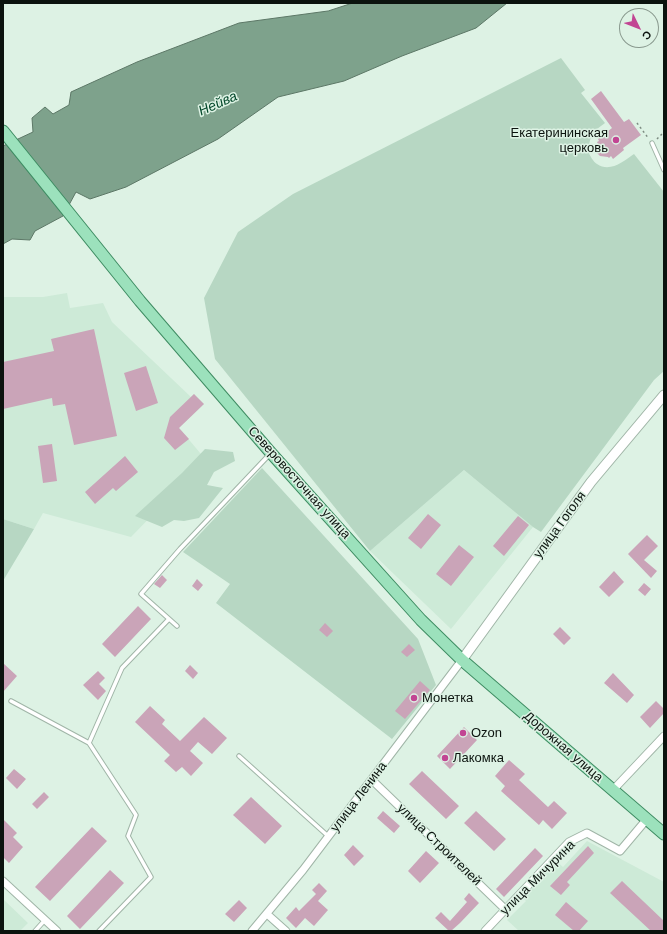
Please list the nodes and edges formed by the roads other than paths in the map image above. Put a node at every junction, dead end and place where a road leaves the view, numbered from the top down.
1 (3, 131) edge
2 (652, 143) road end
3 (664, 170) edge
4 (664, 395) edge
5 (271, 452) junction
6 (169, 618) junction
7 (177, 626) dead end
8 (462, 660) junction
9 (11, 701) dead end
10 (664, 736) edge
11 (88, 743) junction
12 (239, 756) dead end
13 (372, 780) junction
14 (613, 790) junction
15 (647, 819) junction
16 (664, 834) edge
17 (329, 836) junction
18 (3, 881) edge
19 (506, 910) junction
20 (267, 914) junction
21 (45, 920) junction
22 (35, 931) edge
23 (57, 931) edge
24 (99, 931) edge
25 (252, 931) edge
26 (286, 931) edge
27 (485, 931) edge

1 - 5 main road, Северовосточная улица
2 - 3 lane
4 - 8 street, улица Гоголя
5 - 6 lane
5 - 8 main road, Северовосточная улица
6 - 7 lane
6 - 11 lane
8 - 13 street, улица Ленина
8 - 14 main road, Дорожная улица
9 - 11 lane
10 - 14 street
11 - 24 lane
12 - 17 lane
13 - 17 street, улица Ленина
13 - 19 street, улица Строителей
14 - 15 main road, Дорожная улица
15 - 16 main road, Дорожная улица
15 - 19 street, улица Мичурина
17 - 20 street, улица Ленина
18 - 21 street
19 - 27 street, улица Мичурина
20 - 25 street, улица Ленина
20 - 26 street
21 - 22 lane
21 - 23 street

